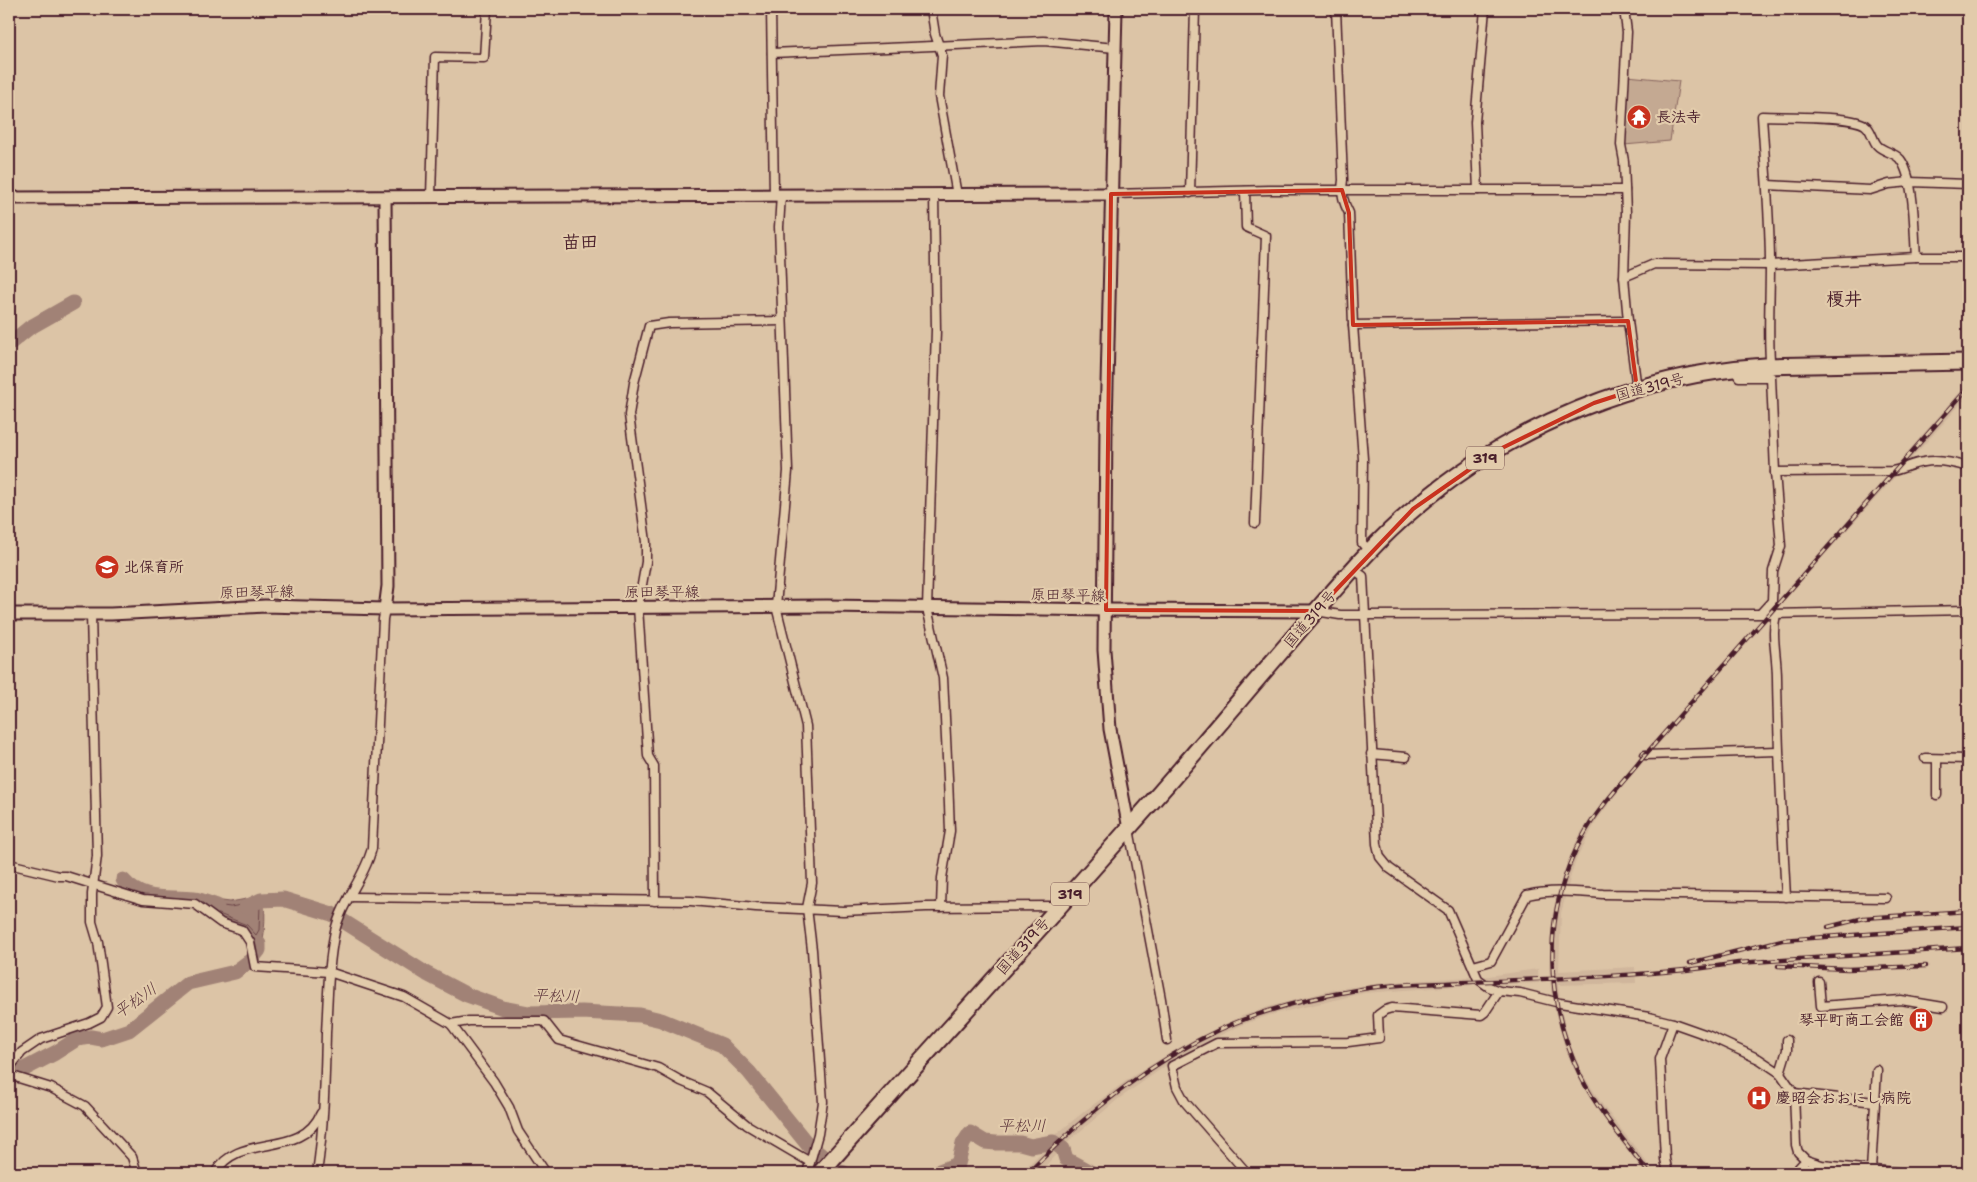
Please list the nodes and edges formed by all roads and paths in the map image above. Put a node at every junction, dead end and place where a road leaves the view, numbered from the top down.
1 (487, 9) edge
2 (771, 9) edge
3 (931, 9) edge
4 (1116, 9) edge
5 (1195, 9) edge
6 (1336, 9) edge
7 (1486, 9) edge
8 (1624, 9) edge
9 (939, 45) junction
10 (1115, 48) junction
11 (772, 53) junction
12 (1910, 182) junction
13 (1968, 184) edge
14 (1768, 185) junction
15 (1342, 190) junction
16 (1478, 190) junction
17 (1625, 190) junction
18 (1244, 191) junction
19 (1190, 193) junction
20 (778, 194) junction
21 (934, 194) junction
22 (1112, 194) junction
23 (957, 195) junction
24 (431, 196) junction
25 (9, 198) edge
26 (385, 198) junction
27 (1916, 257) junction
28 (1968, 257) edge
29 (1770, 266) junction
30 (1624, 277) junction
31 (1628, 320) junction
32 (782, 321) junction
33 (1353, 325) junction
34 (1770, 360) dead end
35 (1968, 362) edge
36 (1734, 368) junction
37 (1637, 389) junction
38 (1968, 467) edge
39 (1775, 472) junction
40 (1255, 523) dead end
41 (1370, 552) junction
42 (1353, 569) junction
43 (776, 606) junction
44 (638, 607) junction
45 (927, 608) junction
46 (385, 609) junction
47 (1106, 610) junction
48 (1968, 610) edge
49 (1316, 611) junction
50 (9, 614) edge
51 (91, 614) junction
52 (1761, 614) junction
53 (1776, 614) junction
54 (1364, 615) junction
55 (1778, 751) junction
56 (1371, 754) junction
57 (1645, 755) dead end
58 (1406, 757) dead end
59 (1925, 758) dead end
60 (1937, 759) junction
61 (1968, 759) edge
62 (1937, 795) dead end
63 (1129, 829) junction
64 (9, 864) edge
65 (93, 883) junction
66 (349, 897) junction
67 (1786, 897) junction
68 (1886, 898) dead end
69 (655, 901) junction
70 (1059, 906) junction
71 (940, 907) junction
72 (806, 908) junction
73 (1473, 966) junction
74 (330, 972) junction
75 (1819, 982) dead end
76 (1499, 990) junction
77 (1943, 1008) dead end
78 (1673, 1023) junction
79 (451, 1024) junction
80 (1167, 1040) dead end
81 (1786, 1040) dead end
82 (9, 1068) edge
83 (1877, 1070) dead end
84 (1780, 1073) junction
85 (9, 1076) edge
86 (1794, 1093) junction
87 (1875, 1102) junction
88 (322, 1109) junction
89 (1806, 1160) junction
90 (815, 1168) edge
91 (1871, 1170) junction
92 (138, 1173) edge
93 (215, 1173) edge
94 (317, 1173) edge
95 (546, 1173) edge
96 (807, 1173) edge
97 (1247, 1173) edge
98 (1668, 1173) edge
99 (1794, 1173) edge
100 (1905, 1173) edge

1 - 24 street
2 - 11 street
3 - 9 street
4 - 10 street
5 - 19 street
6 - 15 street
7 - 16 street
8 - 17 street
9 - 10 street
9 - 11 street
9 - 23 street
10 - 22 street
11 - 20 street
12 - 13 street
12 - 14 street
12 - 14 street
12 - 27 street
14 - 29 street
15 - 16 street
15 - 18 street
15 - 33 street
16 - 17 street
17 - 30 street
18 - 19 street
18 - 40 street
19 - 22 street
20 - 21 street
20 - 24 street
20 - 32 street
21 - 23 street
21 - 45 street
22 - 23 street
22 - 47 street
24 - 26 street
25 - 26 street
26 - 46 street
27 - 28 street
27 - 29 street
29 - 30 street
29 - 34 street
30 - 31 street
31 - 33 street
31 - 37 street
32 - 43 street
32 - 44 street
33 - 41 street
35 - 36 highway, 国道319号 / 319
36 - 37 highway, 国道319号 / 319
36 - 39 street
37 - 41 highway, 国道319号 / 319
38 - 39 street
39 - 52 street
41 - 42 highway, 国道319号 / 319
42 - 49 highway, 国道319号 / 319
42 - 54 street
43 - 44 street, 原田琴平線
43 - 45 street, 原田琴平線
43 - 72 street
44 - 46 street, 原田琴平線
44 - 69 street
45 - 47 street, 原田琴平線
45 - 71 street
46 - 51 street, 原田琴平線
46 - 66 street
47 - 49 street, 原田琴平線
47 - 63 street
48 - 53 street
49 - 54 street
49 - 63 highway, 国道319号 / 319
50 - 51 street, 原田琴平線
51 - 65 street
52 - 53 street
52 - 54 street
53 - 55 street
54 - 56 street
55 - 57 street
55 - 67 street
56 - 58 street
56 - 73 street
59 - 60 street
60 - 61 street
60 - 62 street
63 - 70 highway, 国道319号 / 319
63 - 80 street
64 - 65 street
65 - 74 street
65 - 82 street
66 - 69 street
66 - 74 street
67 - 68 street
67 - 73 street
69 - 72 street
70 - 71 street
70 - 90 highway, 国道319号 / 319
71 - 72 street
72 - 90 street
73 - 76 street
74 - 79 street
74 - 88 street
75 - 77 street
76 - 78 street
76 - 97 street
78 - 84 street
78 - 98 street
79 - 90 street
79 - 95 street
81 - 84 street
83 - 87 street
84 - 86 street
85 - 92 street
86 - 87 street
86 - 89 street
87 - 91 street
88 - 93 street
88 - 94 street
89 - 91 street
89 - 99 street
90 - 96 street
91 - 100 street

